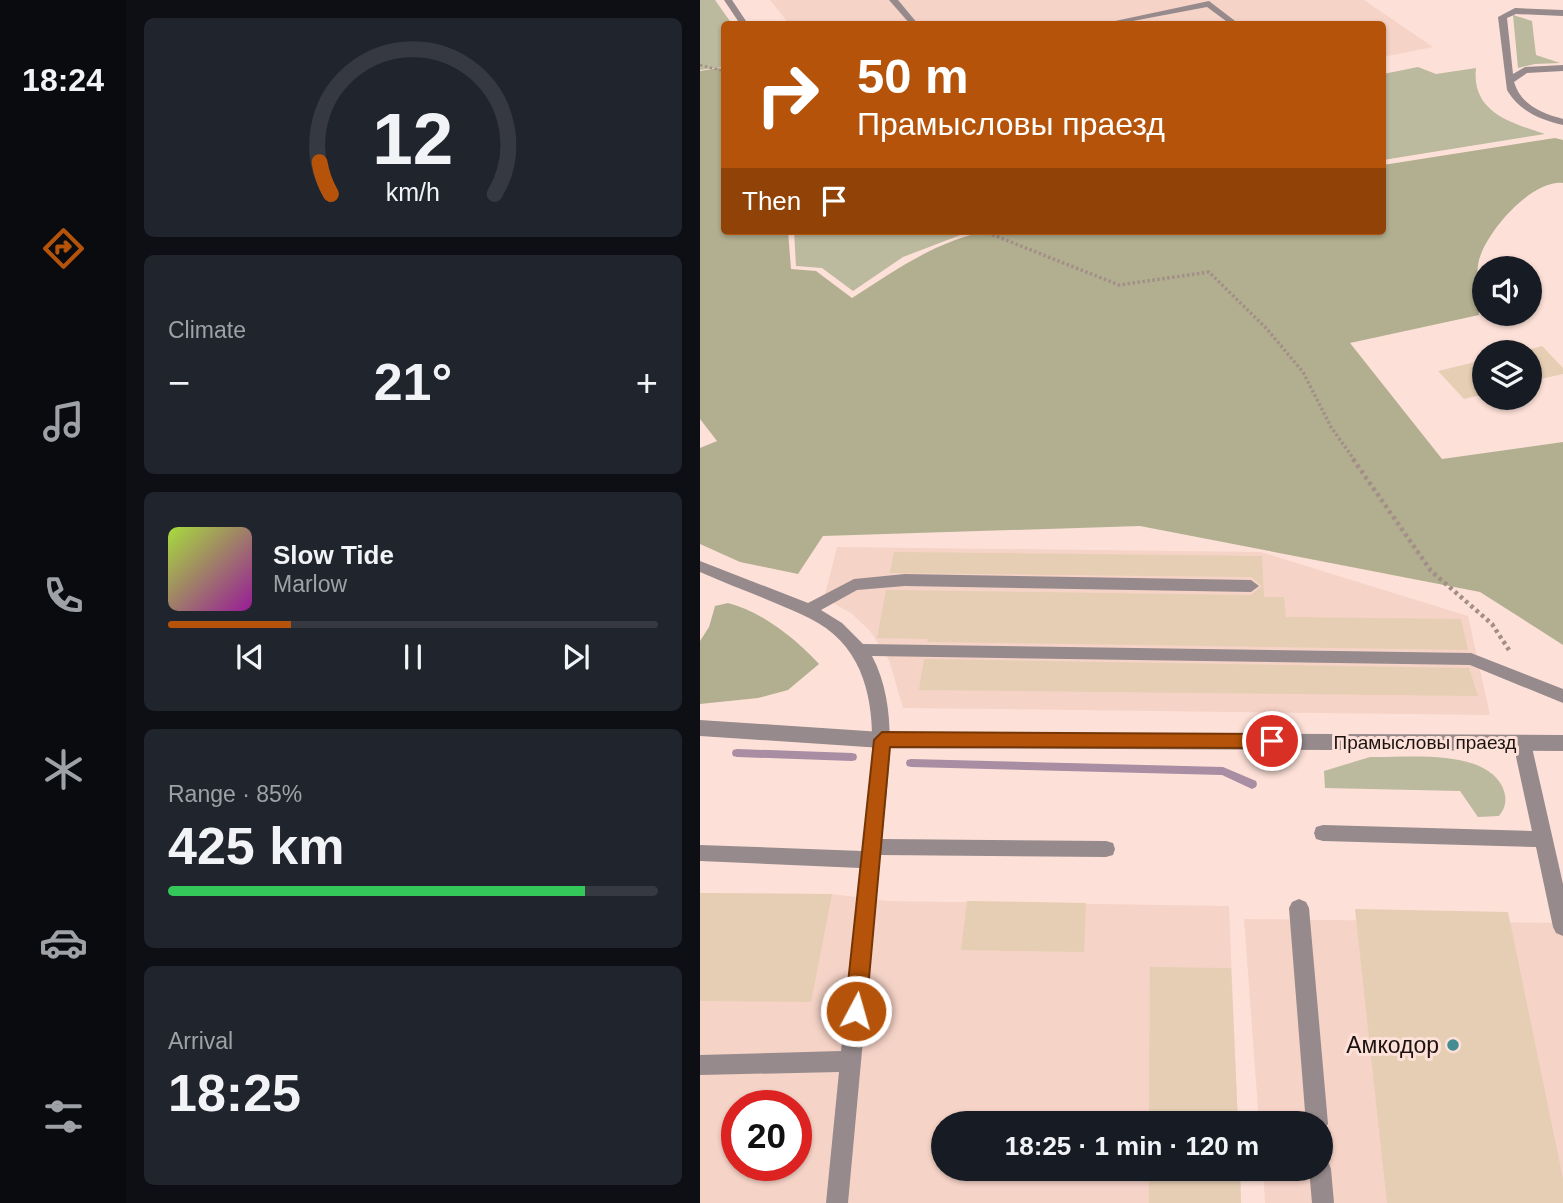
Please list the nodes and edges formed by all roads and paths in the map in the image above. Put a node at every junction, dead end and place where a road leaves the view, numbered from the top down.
1 (728, 0) edge
2 (893, 0) edge
3 (1208, 2) edge
4 (1563, 13) edge
5 (742, 21) edge
6 (911, 21) edge
7 (1120, 21) edge
8 (1231, 21) edge
9 (700, 65) edge
10 (1563, 68) edge
11 (721, 70) edge
12 (1509, 81) junction
13 (1563, 122) edge
14 (993, 235) edge
15 (700, 566) edge
16 (1251, 586) dead end
17 (807, 611) junction
18 (859, 650) junction
19 (1530, 683) junction
20 (1563, 696) edge
21 (700, 728) edge
22 (882, 740) junction
23 (1522, 743) junction
24 (1563, 743) edge
25 (1324, 833) dead end
26 (1543, 839) junction
27 (1106, 849) dead end
28 (700, 853) edge
29 (871, 853) junction
30 (1299, 908) dead end
31 (1563, 926) edge
32 (851, 1061) junction
33 (700, 1065) edge
34 (1316, 1111) edge
35 (1321, 1181) edge
36 (837, 1203) edge
37 (1323, 1203) edge

1 - 5 lane
2 - 6 lane
3 - 7 lane
3 - 8 lane
4 - 12 lane
9 - 11 path
10 - 12 lane
12 - 13 lane
14 - 19 path
15 - 17 lane
16 - 17 lane
17 - 18 lane
18 - 19 lane
18 - 22 lane
19 - 20 lane
21 - 22 street, Прамысловы праезд
22 - 23 street, Прамысловы праезд
22 - 29 lane
23 - 24 street, Прамысловы праезд
23 - 26 lane
25 - 26 lane
26 - 31 lane
27 - 29 lane
28 - 29 lane
29 - 32 lane
30 - 34 lane
32 - 33 lane
32 - 36 lane
35 - 37 lane

